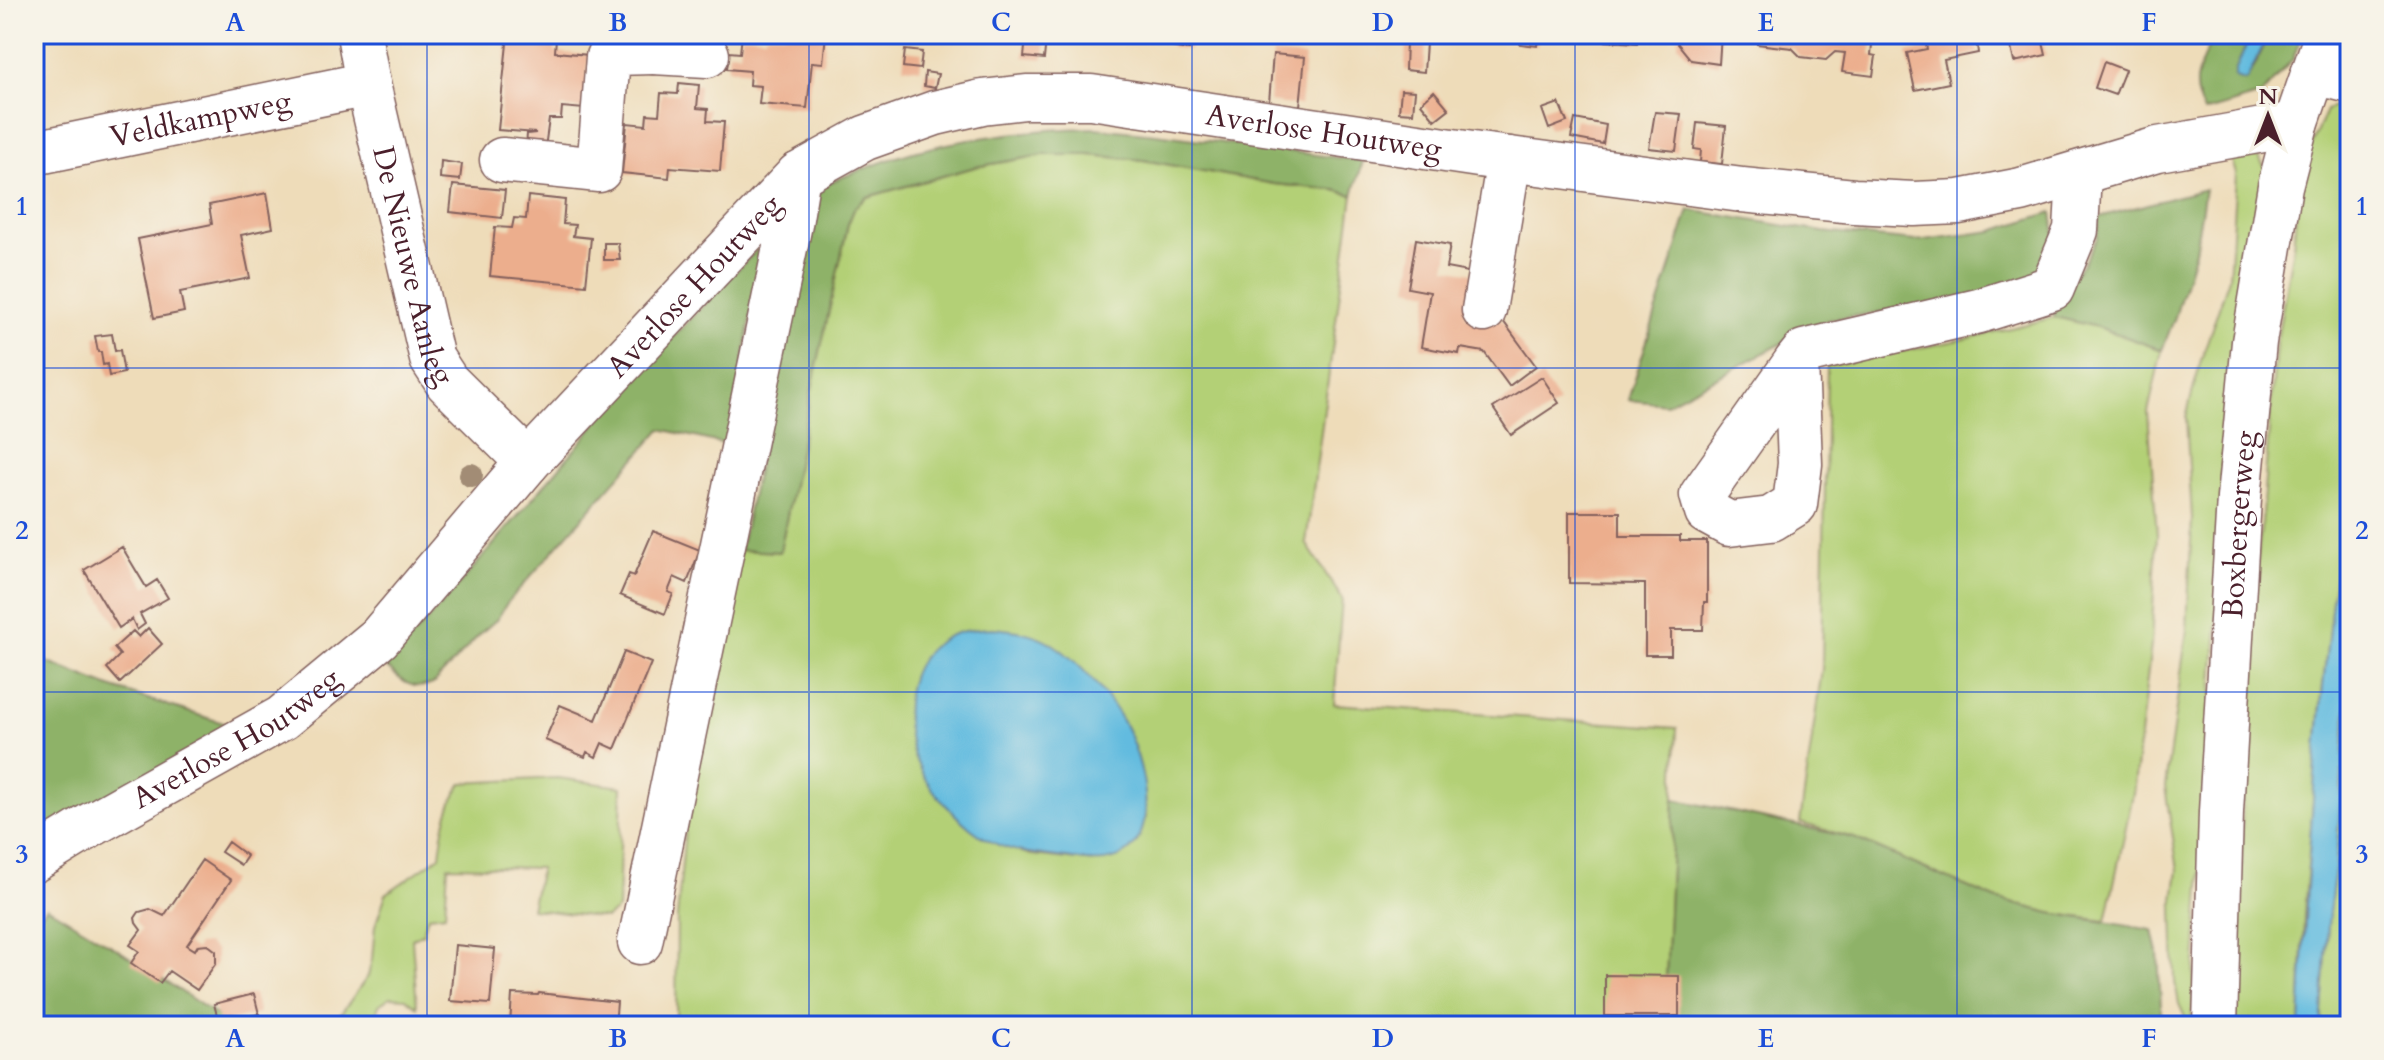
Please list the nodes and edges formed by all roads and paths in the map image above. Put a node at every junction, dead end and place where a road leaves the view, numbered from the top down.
1 (359, 34) edge
2 (654, 43) edge
3 (707, 55) dead end
4 (2330, 62) edge
5 (368, 84) junction
6 (2296, 124) junction
7 (34, 153) edge
8 (1509, 159) junction
9 (502, 160) dead end
10 (2079, 174) junction
11 (798, 175) junction
12 (1484, 310) dead end
13 (1796, 362) dead end
14 (528, 462) junction
15 (34, 860) edge
16 (640, 942) dead end
17 (2215, 1026) edge

1 - 5 street, De Nieuwe Aanleg
2 - 3 street
2 - 9 street
4 - 6 street, Boxbergerweg
5 - 7 street, Veldkampweg
5 - 14 street, De Nieuwe Aanleg
6 - 10 street, Averlose Houtweg
6 - 17 street, Boxbergerweg
8 - 10 street, Averlose Houtweg
8 - 11 street, Averlose Houtweg
8 - 12 street
10 - 13 street
11 - 14 street, Averlose Houtweg
11 - 16 street
14 - 15 street, Averlose Houtweg

